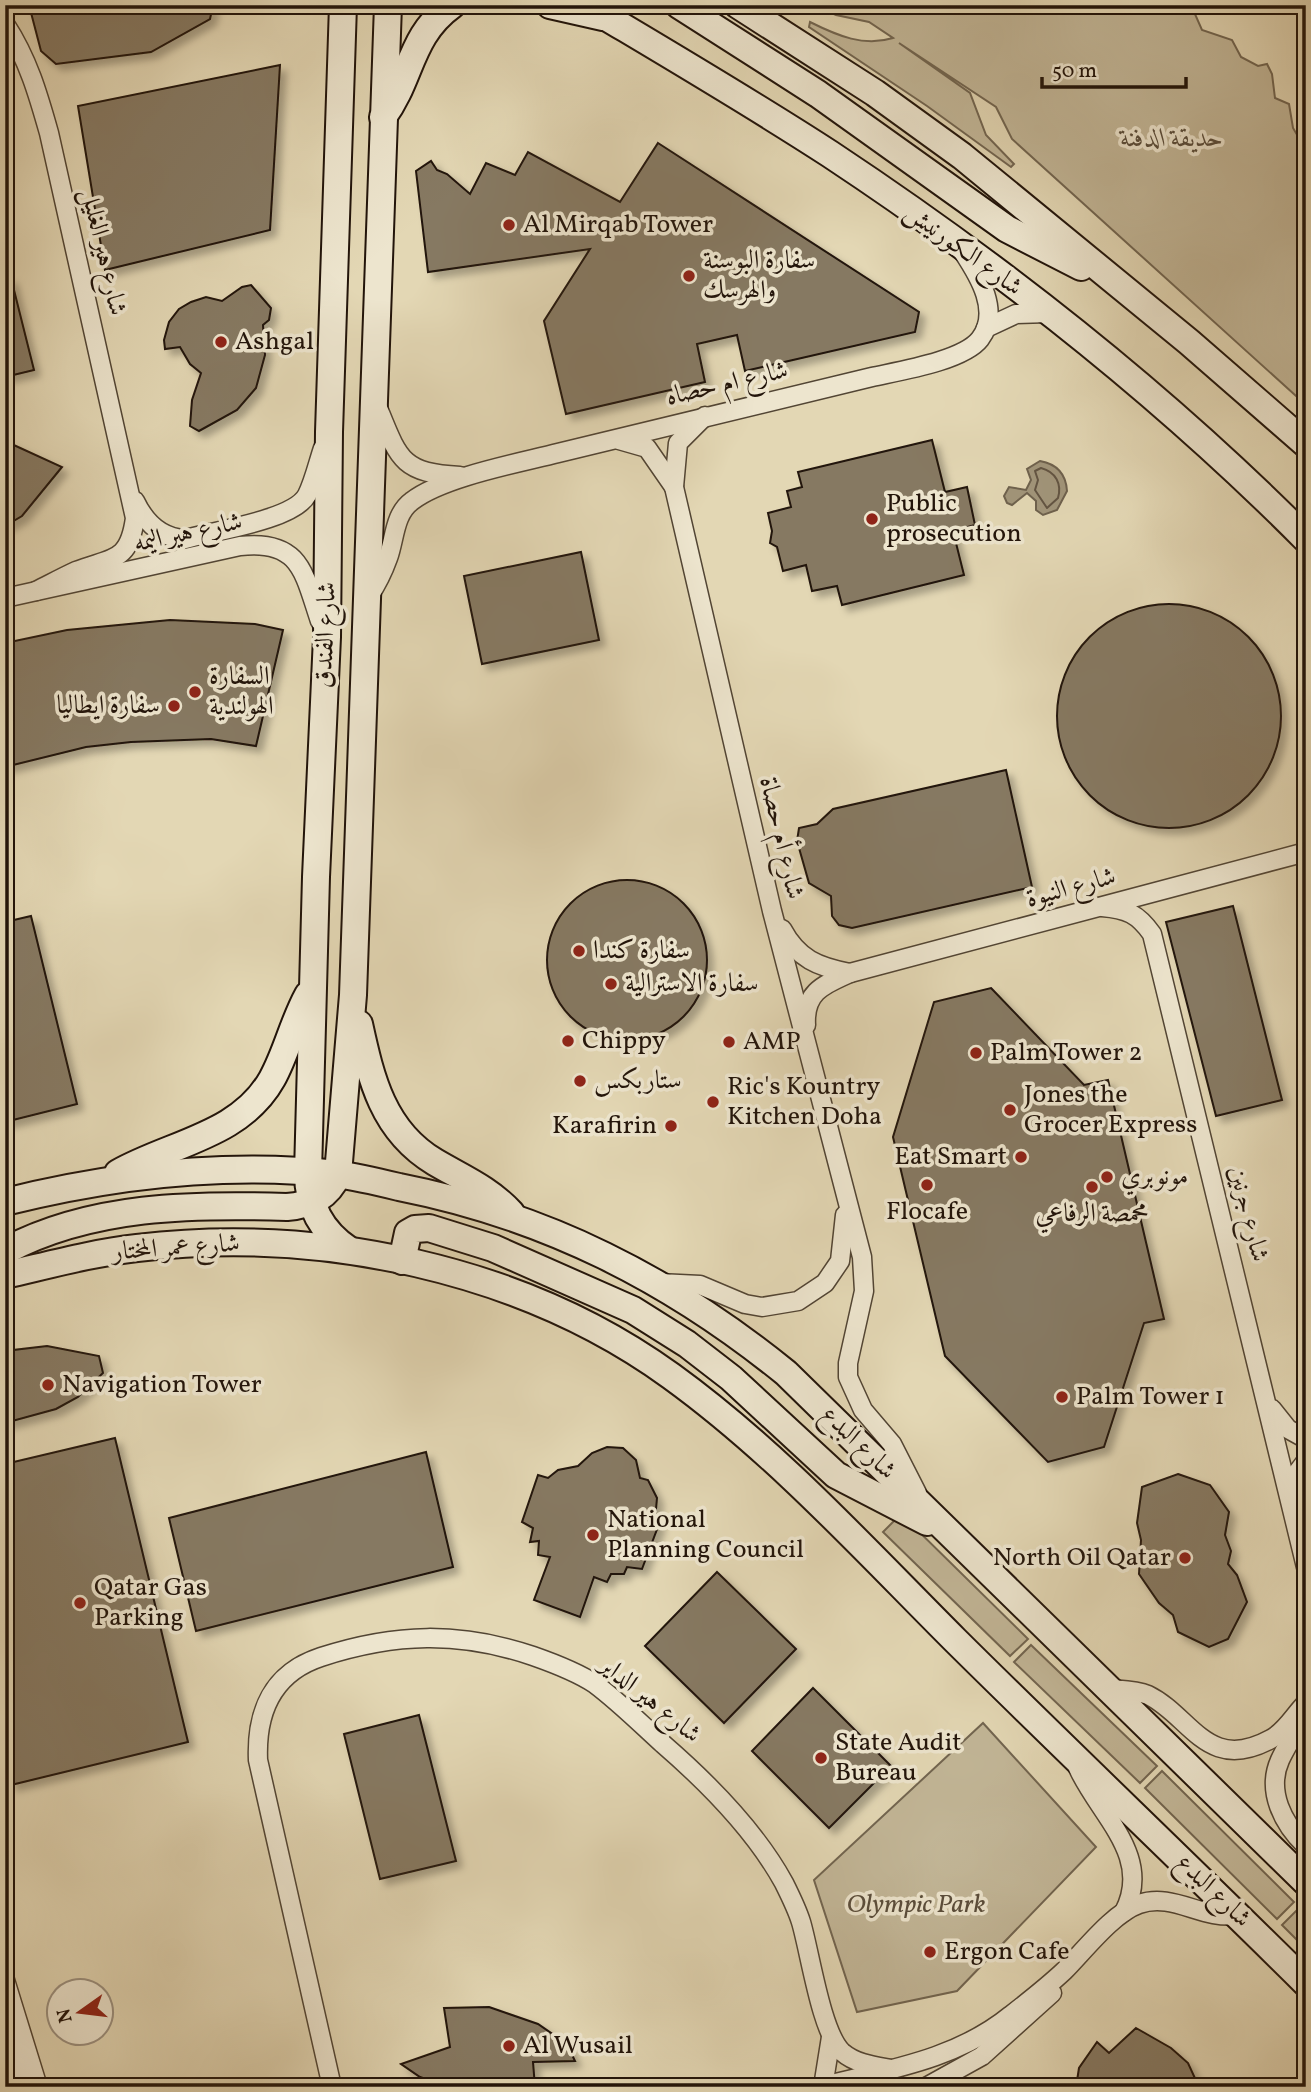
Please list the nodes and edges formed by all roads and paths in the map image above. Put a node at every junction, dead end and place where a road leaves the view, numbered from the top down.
1 (334, 5) edge
2 (388, 5) edge
3 (452, 5) edge
4 (550, 5) edge
5 (679, 5) edge
6 (738, 5) edge
7 (596, 11) edge
8 (343, 18) edge
9 (5, 24) edge
10 (382, 119) junction
11 (957, 243) junction
12 (1115, 281) junction
13 (1049, 313) junction
14 (986, 328) junction
15 (376, 403) junction
16 (705, 416) junction
17 (329, 432) junction
18 (612, 439) junction
19 (1306, 444) edge
20 (471, 476) junction
21 (674, 487) junction
22 (133, 499) junction
23 (1306, 539) edge
24 (36, 591) junction
25 (368, 596) junction
26 (5, 598) edge
27 (327, 637) junction
28 (1306, 852) edge
29 (1102, 907) junction
30 (772, 911) junction
31 (850, 973) junction
32 (313, 987) junction
33 (353, 995) junction
34 (807, 1053) junction
35 (308, 1172) junction
36 (338, 1174) junction
37 (105, 1180) junction
38 (846, 1198) junction
39 (5, 1202) edge
40 (311, 1203) junction
41 (516, 1218) junction
42 (349, 1250) junction
43 (5, 1251) edge
44 (402, 1261) junction
45 (5, 1275) edge
46 (659, 1283) junction
47 (1268, 1404) junction
48 (1306, 1439) edge
49 (1306, 1461) edge
50 (922, 1506) junction
51 (1293, 1509) junction
52 (954, 1536) junction
53 (1306, 1567) edge
54 (1110, 1689) junction
55 (1306, 1705) edge
56 (1073, 1756) junction
57 (1306, 1846) edge
58 (1306, 1882) edge
59 (1124, 1912) junction
60 (1237, 1915) junction
61 (1061, 1974) junction
62 (5, 1979) edge
63 (1306, 1983) edge
64 (5, 2015) edge
65 (831, 2037) junction
66 (891, 2069) junction
67 (822, 2086) edge
68 (20, 2087) edge
69 (38, 2087) edge
70 (332, 2087) edge
71 (926, 2087) edge

1 - 8 main road, شارع الفندق
2 - 10 main road, شارع الفندق
3 - 10 main road
4 - 7 main road, شارع الكورنيش
5 - 12 main road
6 - 12 main road
7 - 11 main road, شارع الكورنيش
8 - 17 main road, شارع الفندق
9 - 22 street, شارع هير الغليل
10 - 15 main road, شارع الفندق
11 - 13 main road, شارع الكورنيش
11 - 14 street
12 - 19 main road
13 - 14 street, شارع ام حصاه
13 - 23 main road, شارع الكورنيش
14 - 16 street, شارع ام حصاه
15 - 20 street, شارع ام حصاه
15 - 25 main road, شارع الفندق
16 - 18 street, شارع ام حصاه
16 - 21 street, شارع أم حصاة
17 - 22 street, شارع هير الغليل
17 - 27 main road, شارع الفندق
18 - 20 street, شارع ام حصاه
18 - 21 street, شارع أم حصاة
20 - 25 street, شارع ام حصاه
21 - 30 street, شارع أم حصاة
22 - 24 street, شارع هير الغليل
24 - 26 street, شارع هير اليمه
24 - 27 street, شارع هير اليمه
25 - 33 main road, شارع الفندق
27 - 32 main road, شارع الفندق
28 - 29 street, شارع النيوة
29 - 31 street, شارع النيوة
29 - 47 street, شارع جرنين
30 - 31 street
30 - 34 street, شارع أم حصاة
31 - 34 street, شارع النيوة
32 - 35 main road, شارع الفندق
32 - 37 main road
33 - 36 main road, شارع الفندق
33 - 41 main road
34 - 38 street, شارع أم حصاة
35 - 36 main road, شارع البدع
35 - 37 main road
35 - 40 main road, شارع الفندق
36 - 40 main road
36 - 41 main road, شارع البدع
37 - 39 main road
38 - 46 street, شارع أم حصاة
38 - 50 street, شارع أم حصاة
40 - 42 main road, شارع الفندق
40 - 43 main road
41 - 46 main road, شارع البدع
42 - 44 main road, شارع البدع
42 - 45 main road, شارع عمر المختار
44 - 52 main road
44 - 56 main road, شارع البدع
46 - 50 main road, شارع البدع
47 - 48 street
47 - 51 street, شارع جرنين
49 - 51 street
50 - 52 main road, شارع البدع
51 - 53 street, شارع جرنين
52 - 54 main road, شارع البدع
54 - 55 street
54 - 58 main road, شارع البدع
55 - 57 street
56 - 59 street
56 - 60 main road, شارع البدع
59 - 60 street
59 - 61 street
60 - 63 main road, شارع البدع
61 - 66 street
61 - 71 street
62 - 69 street
64 - 68 street
65 - 66 street
65 - 67 street, شارع هير الداير
65 - 70 street, شارع هير الداير
66 - 67 street

